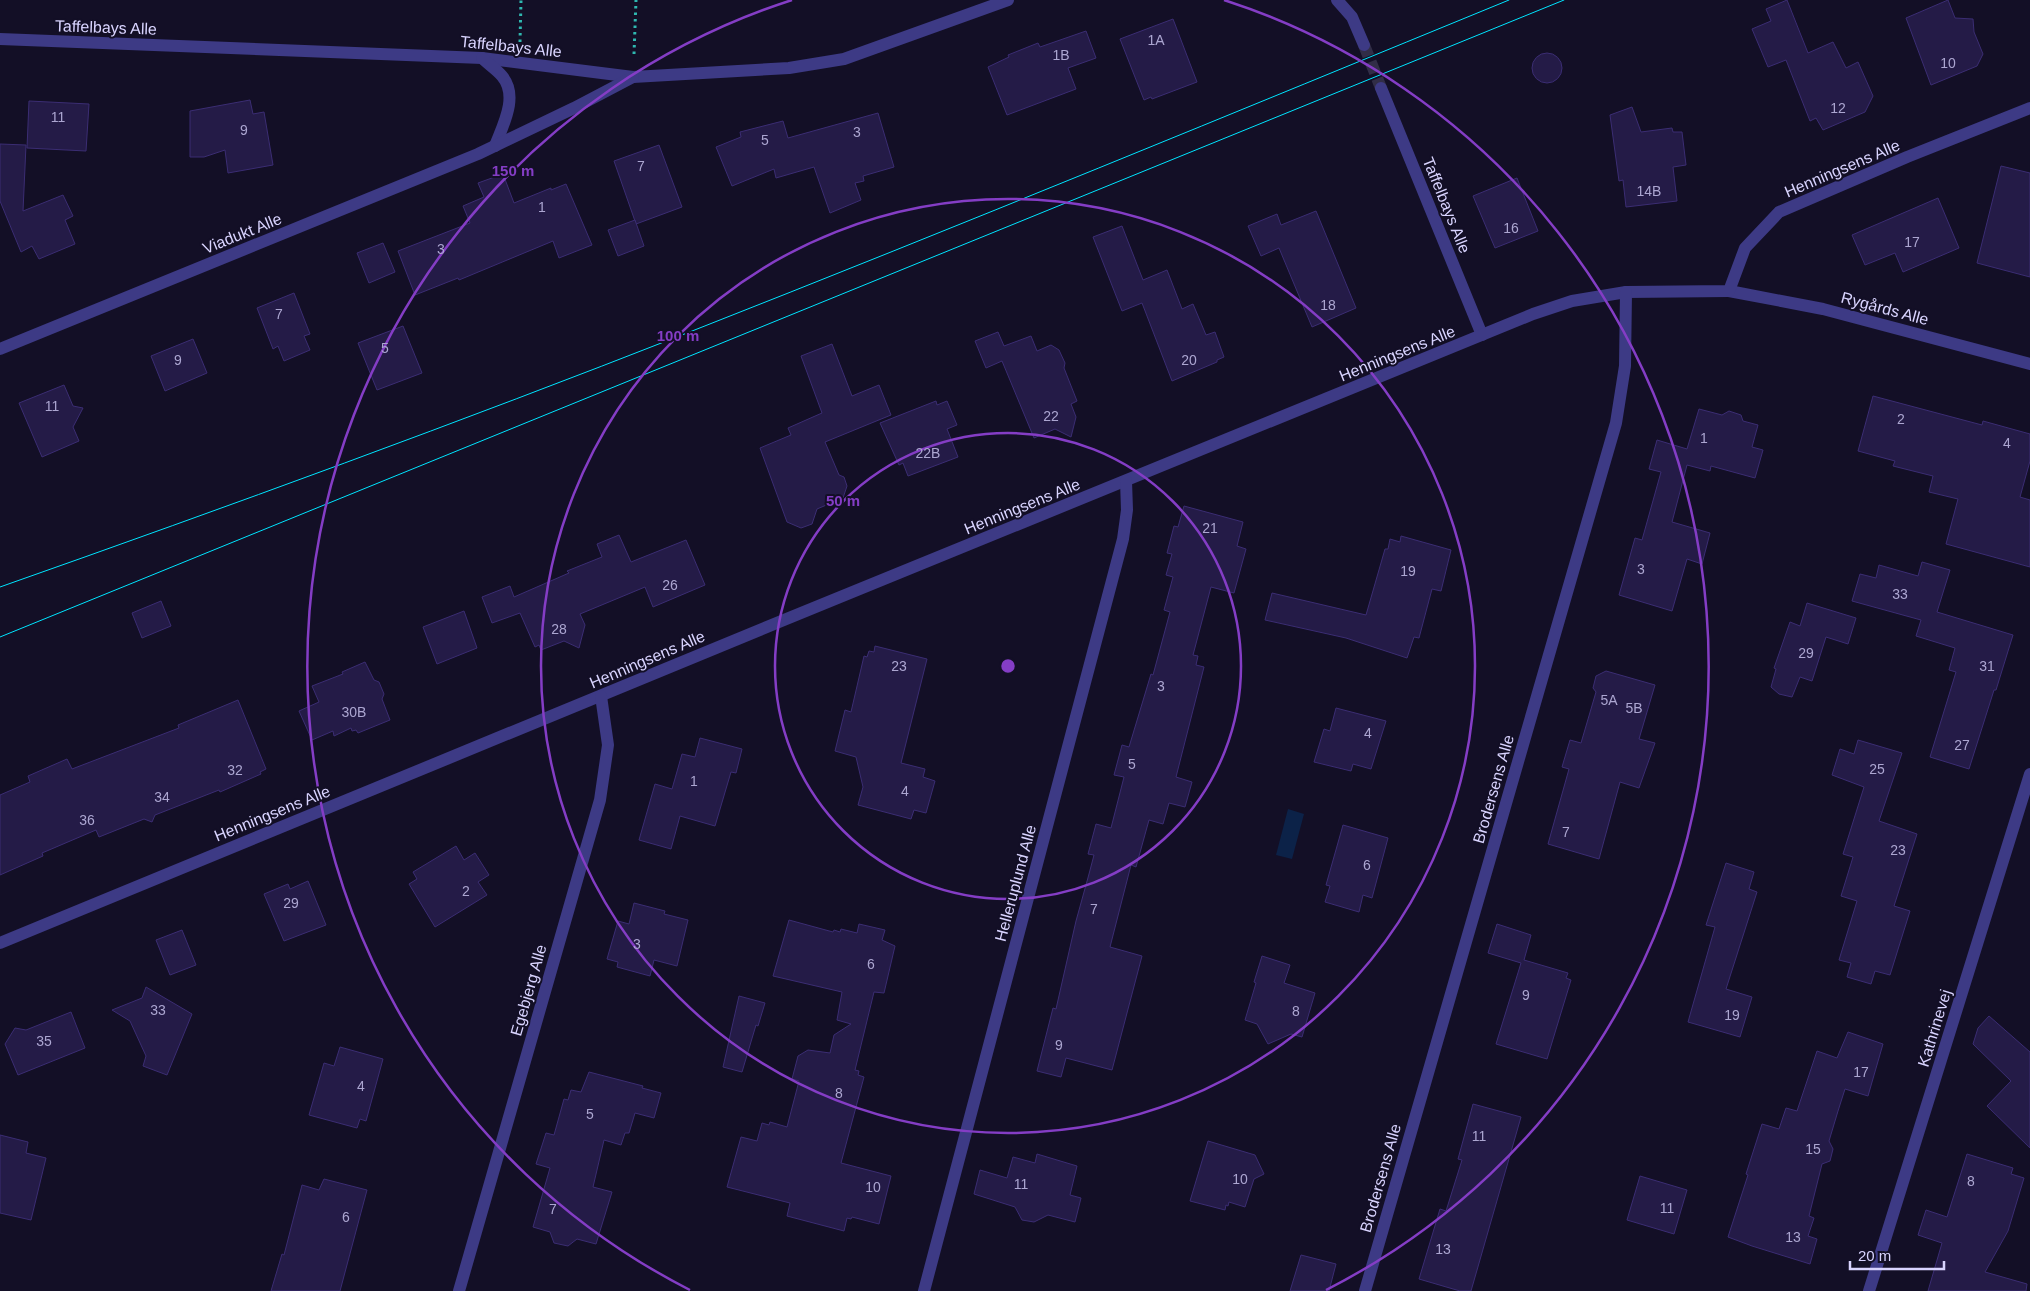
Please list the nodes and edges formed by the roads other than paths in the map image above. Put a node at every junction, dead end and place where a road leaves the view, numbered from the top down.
1 (1008, 0) edge
2 (1337, 0) edge
3 (0, 39) edge
4 (1364, 45) tunnel mouth
5 (482, 58) junction
6 (633, 77) junction
7 (1381, 88) tunnel mouth
8 (2030, 108) edge
9 (496, 146) junction
10 (1729, 291) junction
11 (1626, 292) junction
12 (1482, 335) junction
13 (0, 349) edge
14 (2030, 364) edge
15 (1126, 481) junction
16 (601, 696) junction
17 (2030, 774) edge
18 (0, 943) edge
19 (459, 1291) edge
20 (924, 1291) edge
21 (1365, 1291) edge
22 (1869, 1291) edge

1 - 6 street, Taffelbays Alle
2 - 4 street
3 - 5 street, Taffelbays Alle
5 - 6 street, Taffelbays Alle
5 - 9 street
6 - 9 street, Viadukt Alle
7 - 12 street, Taffelbays Alle
8 - 10 street, Henningsens Alle
9 - 13 street, Viadukt Alle
10 - 11 street, Henningsens Alle
10 - 14 street, Rygårds Alle
11 - 12 street, Henningsens Alle
11 - 21 street, Brodersens Alle
12 - 15 street, Henningsens Alle
15 - 16 street, Henningsens Alle
15 - 20 street, Helleruplund Alle
16 - 18 street, Henningsens Alle
16 - 19 street, Egebjerg Alle
17 - 22 street, Kathrinevej

